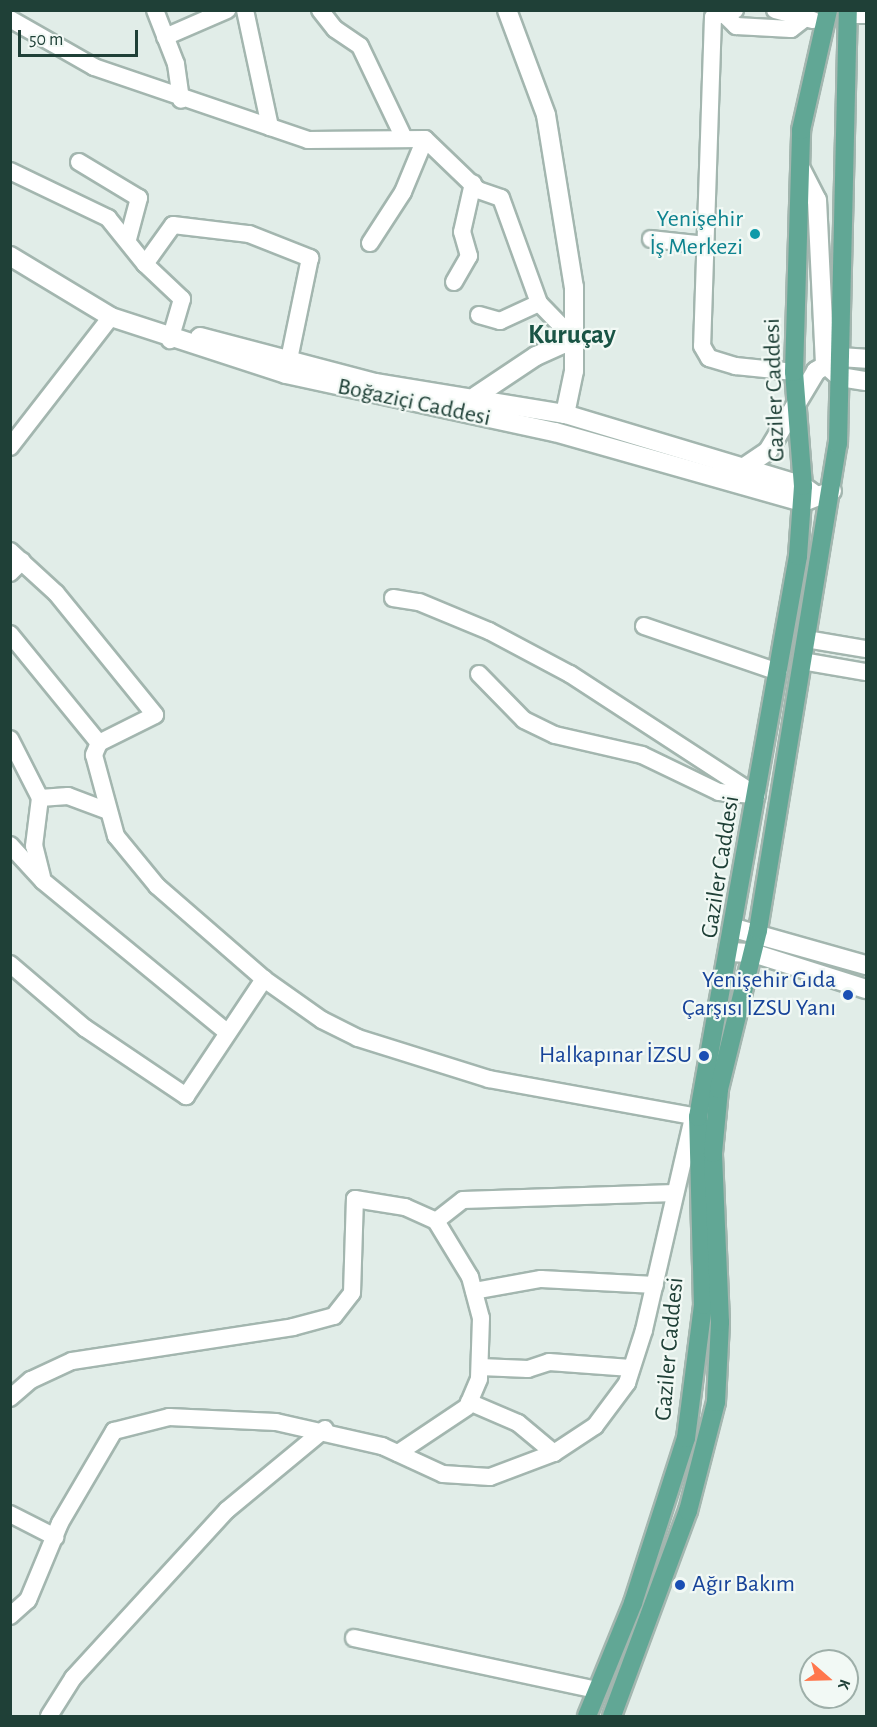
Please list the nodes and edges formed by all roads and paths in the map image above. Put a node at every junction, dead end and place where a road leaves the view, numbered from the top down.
1 (155, 10) edge
2 (227, 10) edge
3 (245, 10) edge
4 (321, 10) edge
5 (507, 10) edge
6 (775, 10) edge
7 (848, 13) edge
8 (731, 14) edge
9 (867, 15) edge
10 (828, 16) edge
11 (10, 20) edge
12 (803, 20) junction
13 (165, 37) junction
14 (181, 100) junction
15 (270, 127) junction
16 (403, 136) junction
17 (425, 139) junction
18 (79, 162) dead end
19 (801, 169) junction
20 (10, 171) edge
21 (473, 183) junction
22 (128, 240) junction
23 (651, 240) dead end
24 (370, 243) dead end
25 (705, 245) junction
26 (10, 256) edge
27 (145, 264) junction
28 (454, 282) dead end
29 (85, 298) junction
30 (539, 303) junction
31 (479, 315) dead end
32 (111, 317) junction
33 (172, 335) junction
34 (574, 339) junction
35 (867, 358) edge
36 (833, 361) junction
37 (287, 368) junction
38 (794, 372) junction
39 (840, 377) junction
40 (867, 381) edge
41 (797, 394) junction
42 (476, 396) junction
43 (565, 414) junction
44 (10, 447) edge
45 (740, 470) junction
46 (814, 495) junction
47 (14, 562) edge
48 (393, 598) dead end
49 (644, 626) dead end
50 (10, 634) edge
51 (806, 639) junction
52 (867, 649) edge
53 (802, 661) junction
54 (778, 672) junction
55 (867, 672) edge
56 (479, 674) dead end
57 (10, 739) edge
58 (99, 743) junction
59 (757, 796) junction
60 (40, 798) junction
61 (108, 811) junction
62 (10, 845) edge
63 (43, 881) junction
64 (734, 928) junction
65 (758, 930) junction
66 (731, 952) junction
67 (753, 953) junction
68 (10, 964) edge
69 (867, 965) edge
70 (264, 980) junction
71 (867, 989) edge
72 (228, 1033) junction
73 (695, 1117) junction
74 (675, 1194) junction
75 (436, 1221) junction
76 (655, 1285) junction
77 (474, 1291) junction
78 (480, 1367) junction
79 (631, 1368) junction
80 (10, 1398) edge
81 (469, 1402) junction
82 (325, 1429) junction
83 (398, 1453) junction
84 (554, 1453) junction
85 (10, 1514) edge
86 (55, 1537) junction
87 (10, 1616) edge
88 (354, 1638) dead end
89 (596, 1690) junction
90 (49, 1716) edge
91 (587, 1716) edge
92 (612, 1716) edge

1 - 13 street
2 - 13 street
3 - 15 street
4 - 16 street
5 - 34 street
6 - 12 street
7 - 9 street
7 - 36 main road, Gaziler Caddesi
8 - 12 street
8 - 25 street
10 - 12 street
10 - 19 main road, Gaziler Caddesi
11 - 14 street
13 - 14 street
14 - 15 street
15 - 16 street
16 - 17 street
17 - 21 street
17 - 24 street
18 - 22 street
19 - 36 street
19 - 38 main road, Gaziler Caddesi
20 - 22 street
21 - 28 street
21 - 30 street
22 - 27 street
23 - 25 street
25 - 38 street
26 - 29 street
27 - 33 street
27 - 37 street
29 - 32 street
29 - 33 street
30 - 31 street
30 - 34 street
32 - 33 street
32 - 44 street
33 - 37 street
34 - 42 street
34 - 43 street
35 - 36 street
36 - 39 main road, Gaziler Caddesi
36 - 41 street
37 - 42 street
37 - 46 street, Boğaziçi Caddesi
38 - 41 main road, Gaziler Caddesi
39 - 40 street
39 - 46 main road, Gaziler Caddesi
41 - 45 street
41 - 46 main road, Gaziler Caddesi
42 - 43 street
43 - 45 street
45 - 46 street
46 - 51 main road, Gaziler Caddesi
46 - 54 main road, Gaziler Caddesi
47 - 58 street
48 - 59 street
49 - 54 street
50 - 58 street
51 - 52 street
51 - 53 main road, Gaziler Caddesi
53 - 55 street
53 - 65 main road, Gaziler Caddesi
54 - 59 main road, Gaziler Caddesi
56 - 59 street
57 - 60 street
58 - 61 street
59 - 64 main road, Gaziler Caddesi
60 - 61 street
60 - 63 street
61 - 70 street
62 - 63 street
63 - 72 street
64 - 65 street
64 - 66 main road, Gaziler Caddesi
65 - 67 main road, Gaziler Caddesi
65 - 69 street
66 - 67 street
66 - 73 main road, Gaziler Caddesi
67 - 71 street
67 - 92 main road, Gaziler Caddesi
68 - 72 street
70 - 72 street
70 - 73 street
73 - 74 street
73 - 89 main road, Gaziler Caddesi
74 - 75 street
74 - 76 street
75 - 77 street
75 - 80 street
76 - 77 street
76 - 79 street
77 - 78 street
78 - 79 street
78 - 81 street
79 - 84 street
81 - 83 street
81 - 84 street
82 - 83 street
82 - 86 street
82 - 90 street
83 - 84 street
85 - 86 street
86 - 87 street
88 - 89 street
89 - 91 main road, Gaziler Caddesi

